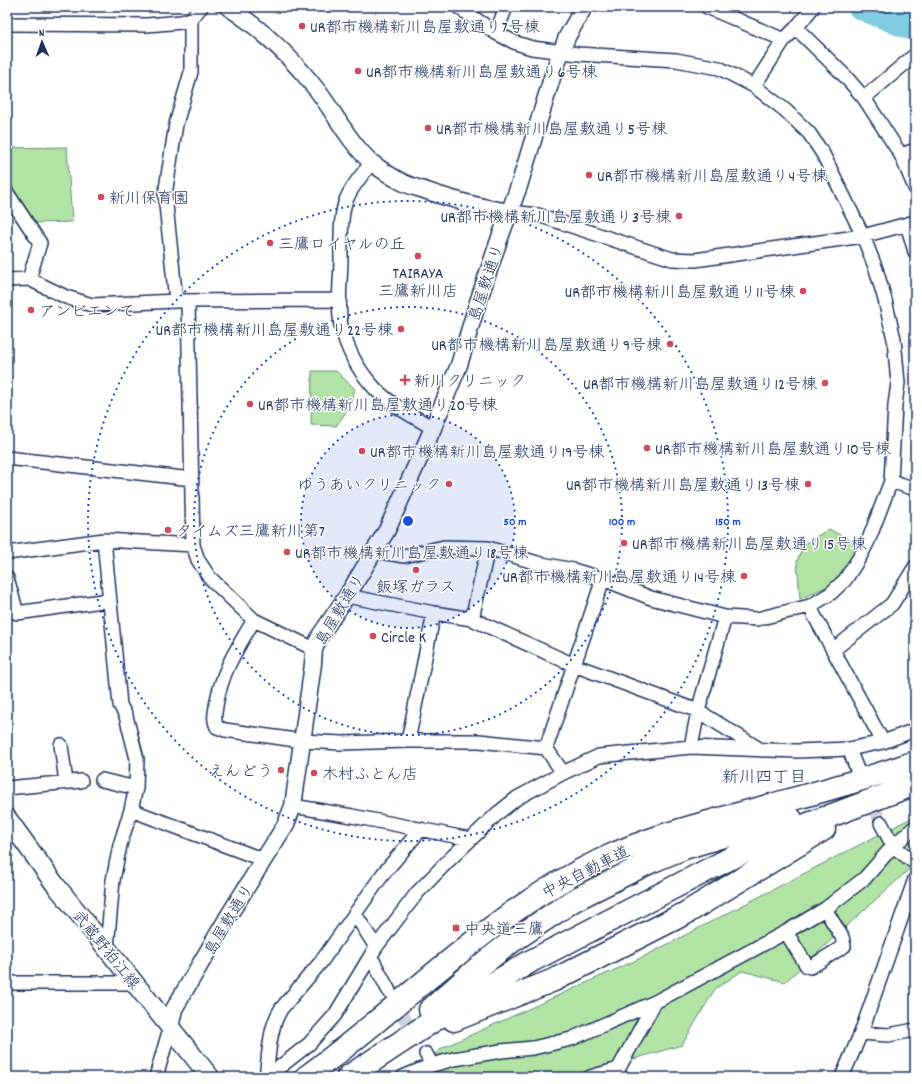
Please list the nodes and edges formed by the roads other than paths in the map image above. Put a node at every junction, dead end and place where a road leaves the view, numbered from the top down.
1 (201, 7) edge
2 (228, 7) edge
3 (458, 7) edge
4 (506, 7) edge
5 (584, 7) edge
6 (707, 7) edge
7 (813, 7) edge
8 (191, 20) junction
9 (7, 24) edge
10 (796, 28) junction
11 (496, 33) junction
12 (784, 40) junction
13 (560, 52) junction
14 (915, 55) edge
15 (754, 86) junction
16 (864, 98) junction
17 (915, 150) edge
18 (901, 155) junction
19 (372, 162) junction
20 (915, 188) edge
21 (7, 193) edge
22 (510, 212) junction
23 (911, 223) edge
24 (864, 236) junction
25 (915, 252) edge
26 (29, 279) junction
27 (7, 280) edge
28 (340, 300) junction
29 (182, 301) junction
30 (433, 428) junction
31 (8, 454) edge
32 (192, 479) junction
33 (891, 481) junction
34 (915, 489) edge
35 (104, 540) junction
36 (193, 546) junction
37 (488, 548) junction
38 (375, 550) junction
39 (7, 553) edge
40 (915, 567) edge
41 (7, 578) edge
42 (603, 579) junction
43 (347, 596) junction
44 (109, 600) junction
45 (810, 606) junction
46 (434, 613) junction
47 (725, 617) junction
48 (472, 619) junction
49 (254, 620) junction
50 (314, 649) junction
51 (833, 650) junction
52 (574, 664) junction
53 (698, 711) junction
54 (915, 730) edge
55 (303, 741) junction
56 (408, 741) junction
57 (883, 742) junction
58 (61, 745) dead end
59 (691, 747) junction
60 (546, 748) junction
61 (849, 749) junction
62 (761, 750) junction
63 (915, 762) edge
64 (858, 772) tunnel mouth
65 (564, 773) junction
66 (102, 780) dead end
67 (81, 781) dead end
68 (66, 782) junction
69 (912, 786) edge
70 (7, 788) edge
71 (136, 788) junction
72 (293, 806) junction
73 (131, 810) junction
74 (7, 818) edge
75 (881, 823) tunnel mouth
76 (915, 827) edge
77 (421, 829) junction
78 (470, 839) junction
79 (893, 846) junction
80 (264, 860) junction
81 (915, 863) edge
82 (915, 878) edge
83 (825, 909) junction
84 (355, 914) junction
85 (786, 932) junction
86 (107, 948) junction
87 (374, 952) junction
88 (7, 983) edge
89 (134, 984) junction
90 (389, 991) tunnel mouth
91 (655, 1002) junction
92 (170, 1028) junction
93 (915, 1030) edge
94 (861, 1033) junction
95 (372, 1061) junction
96 (616, 1073) edge
97 (156, 1077) edge
98 (210, 1077) edge
99 (267, 1077) edge
100 (306, 1077) edge
101 (348, 1077) edge
102 (403, 1077) edge
103 (590, 1077) edge
104 (842, 1077) edge

1 - 8 street
2 - 19 street
3 - 11 street
4 - 11 street
5 - 13 street, 島屋敷通り
6 - 12 street
7 - 10 street
8 - 9 street
8 - 29 street
10 - 12 street
10 - 16 street
11 - 13 street
12 - 15 street
13 - 15 street
13 - 22 street, 島屋敷通り
14 - 16 street
15 - 24 street
16 - 18 street
17 - 18 street
18 - 20 street
19 - 22 street
19 - 28 street
21 - 26 street
22 - 24 street
22 - 30 street, 島屋敷通り
23 - 24 street
23 - 25 street
24 - 33 street
26 - 27 street
26 - 29 street
28 - 29 street
28 - 30 street
29 - 32 street
30 - 38 street, 島屋敷通り
31 - 32 street
32 - 36 street
33 - 34 street
33 - 45 street
35 - 36 street
35 - 39 street
35 - 44 street
36 - 49 street
37 - 38 street
37 - 42 street
37 - 48 street
38 - 43 street, 島屋敷通り
40 - 51 street
41 - 44 street
42 - 47 street
42 - 52 street
43 - 46 street
43 - 50 street, 島屋敷通り
44 - 71 street
45 - 47 street
45 - 51 street
46 - 48 street
46 - 56 street
47 - 53 street
48 - 52 street
49 - 50 street
49 - 55 street
50 - 55 street, 島屋敷通り
51 - 57 street
52 - 53 street
52 - 60 street
53 - 59 street
53 - 62 street
54 - 57 street
55 - 56 street
55 - 72 street, 島屋敷通り
56 - 60 street
57 - 61 street
58 - 68 street
59 - 62 street
59 - 65 street
60 - 65 street
61 - 62 street
61 - 64 street
63 - 100 highway, 中央自動車道
65 - 78 street
66 - 71 street
67 - 68 street
68 - 70 street
69 - 95 highway
69 - 95 highway
69 - 95 highway
71 - 73 street
72 - 77 street
72 - 80 street, 島屋敷通り
73 - 80 street
73 - 86 street
74 - 86 main road, 武蔵野狛江線
75 - 79 street
76 - 79 street
77 - 78 street
77 - 84 street
78 - 87 street
79 - 81 street
79 - 83 street
80 - 92 street, 島屋敷通り
82 - 94 street
83 - 85 street
83 - 85 street
84 - 87 street
84 - 99 street
85 - 91 street
86 - 89 main road, 武蔵野狛江線
87 - 90 street
87 - 99 street
88 - 89 street
89 - 92 main road, 武蔵野狛江線
91 - 96 street
91 - 102 street
92 - 97 street
92 - 98 main road, 武蔵野狛江線
93 - 94 street
94 - 104 street
95 - 101 highway
96 - 103 street

